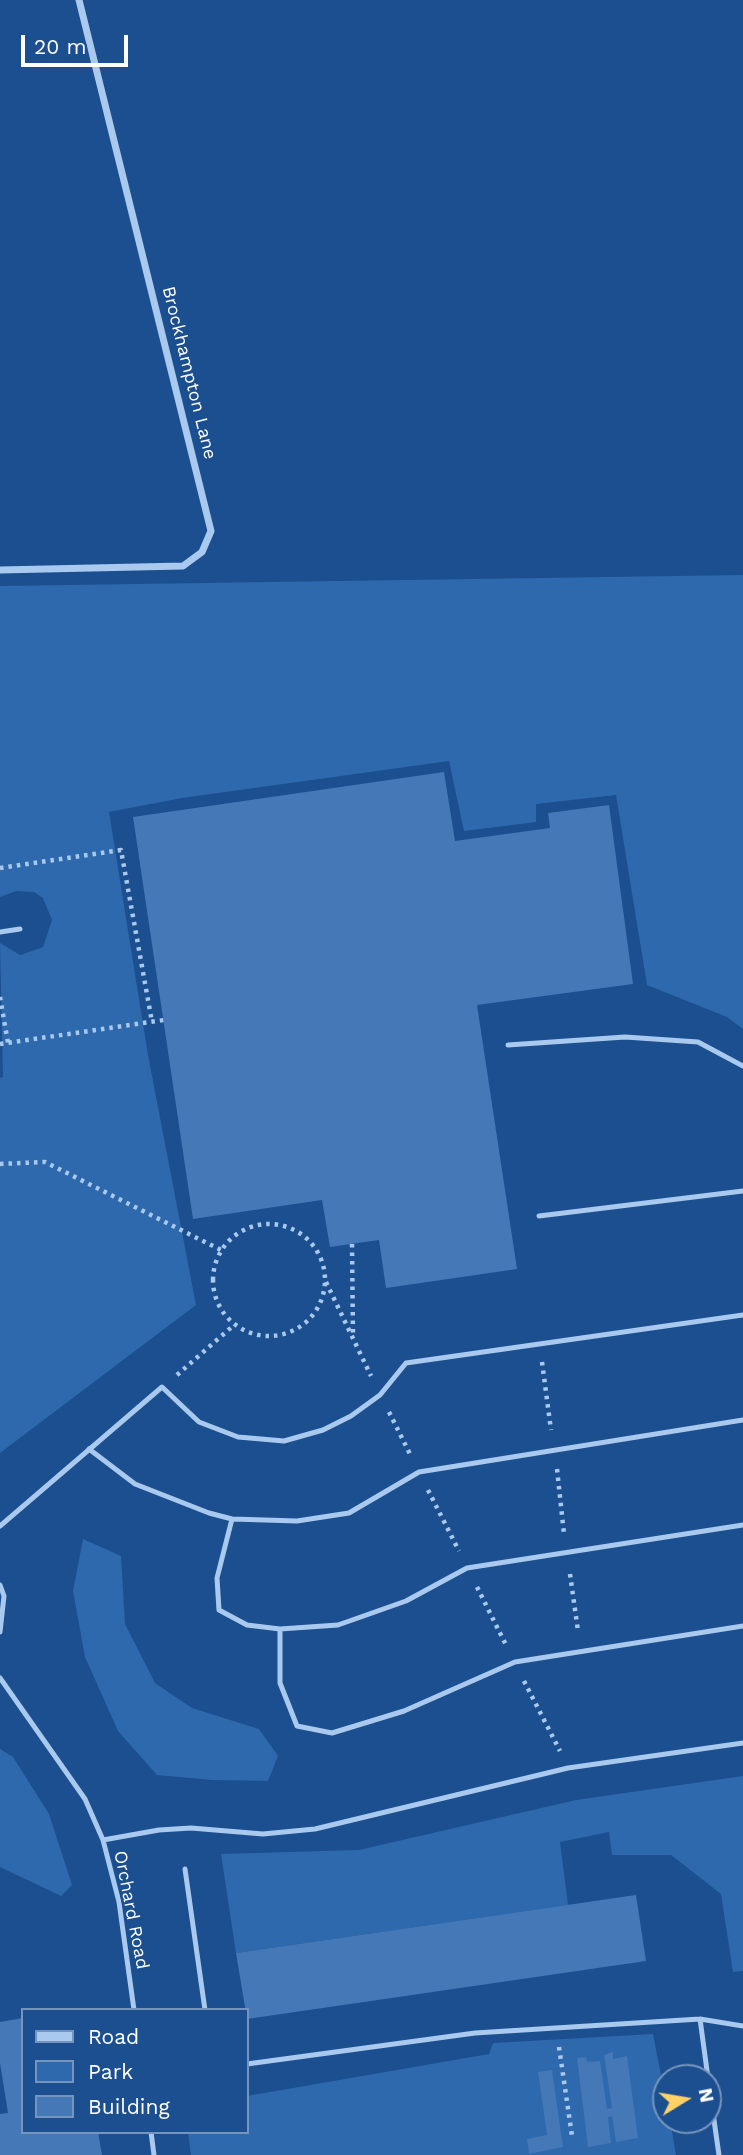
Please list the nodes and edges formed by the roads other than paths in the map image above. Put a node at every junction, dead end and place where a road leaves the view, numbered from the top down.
1 (79, 0) edge
2 (0, 570) edge
3 (20, 929) dead end
4 (0, 932) edge
5 (508, 1045) dead end
6 (743, 1066) edge
7 (743, 1191) edge
8 (539, 1216) dead end
9 (743, 1315) edge
10 (743, 1420) edge
11 (89, 1449) junction
12 (232, 1520) junction
13 (743, 1525) edge
14 (0, 1526) edge
15 (0, 1585) edge
16 (743, 1626) edge
17 (280, 1629) junction
18 (0, 1632) edge
19 (0, 1678) edge
20 (743, 1743) edge
21 (103, 1840) junction
22 (185, 1869) dead end
23 (134, 2008) edge
24 (205, 2008) edge
25 (700, 2019) junction
26 (743, 2026) edge
27 (248, 2064) edge
28 (706, 2064) edge
29 (151, 2134) edge
30 (716, 2134) edge
31 (154, 2155) edge
32 (719, 2155) edge

1 - 2 street, Brockhampton Lane
3 - 4 lane
5 - 6 lane
7 - 8 lane
9 - 11 lane
10 - 12 lane
11 - 12 lane
11 - 14 lane
12 - 17 lane
13 - 17 lane
15 - 18 lane
16 - 17 lane
19 - 21 lane, Orchard Road
20 - 21 lane
21 - 23 lane, Orchard Road
22 - 24 lane
25 - 26 lane
25 - 27 lane
25 - 28 lane
29 - 31 lane
30 - 32 lane

